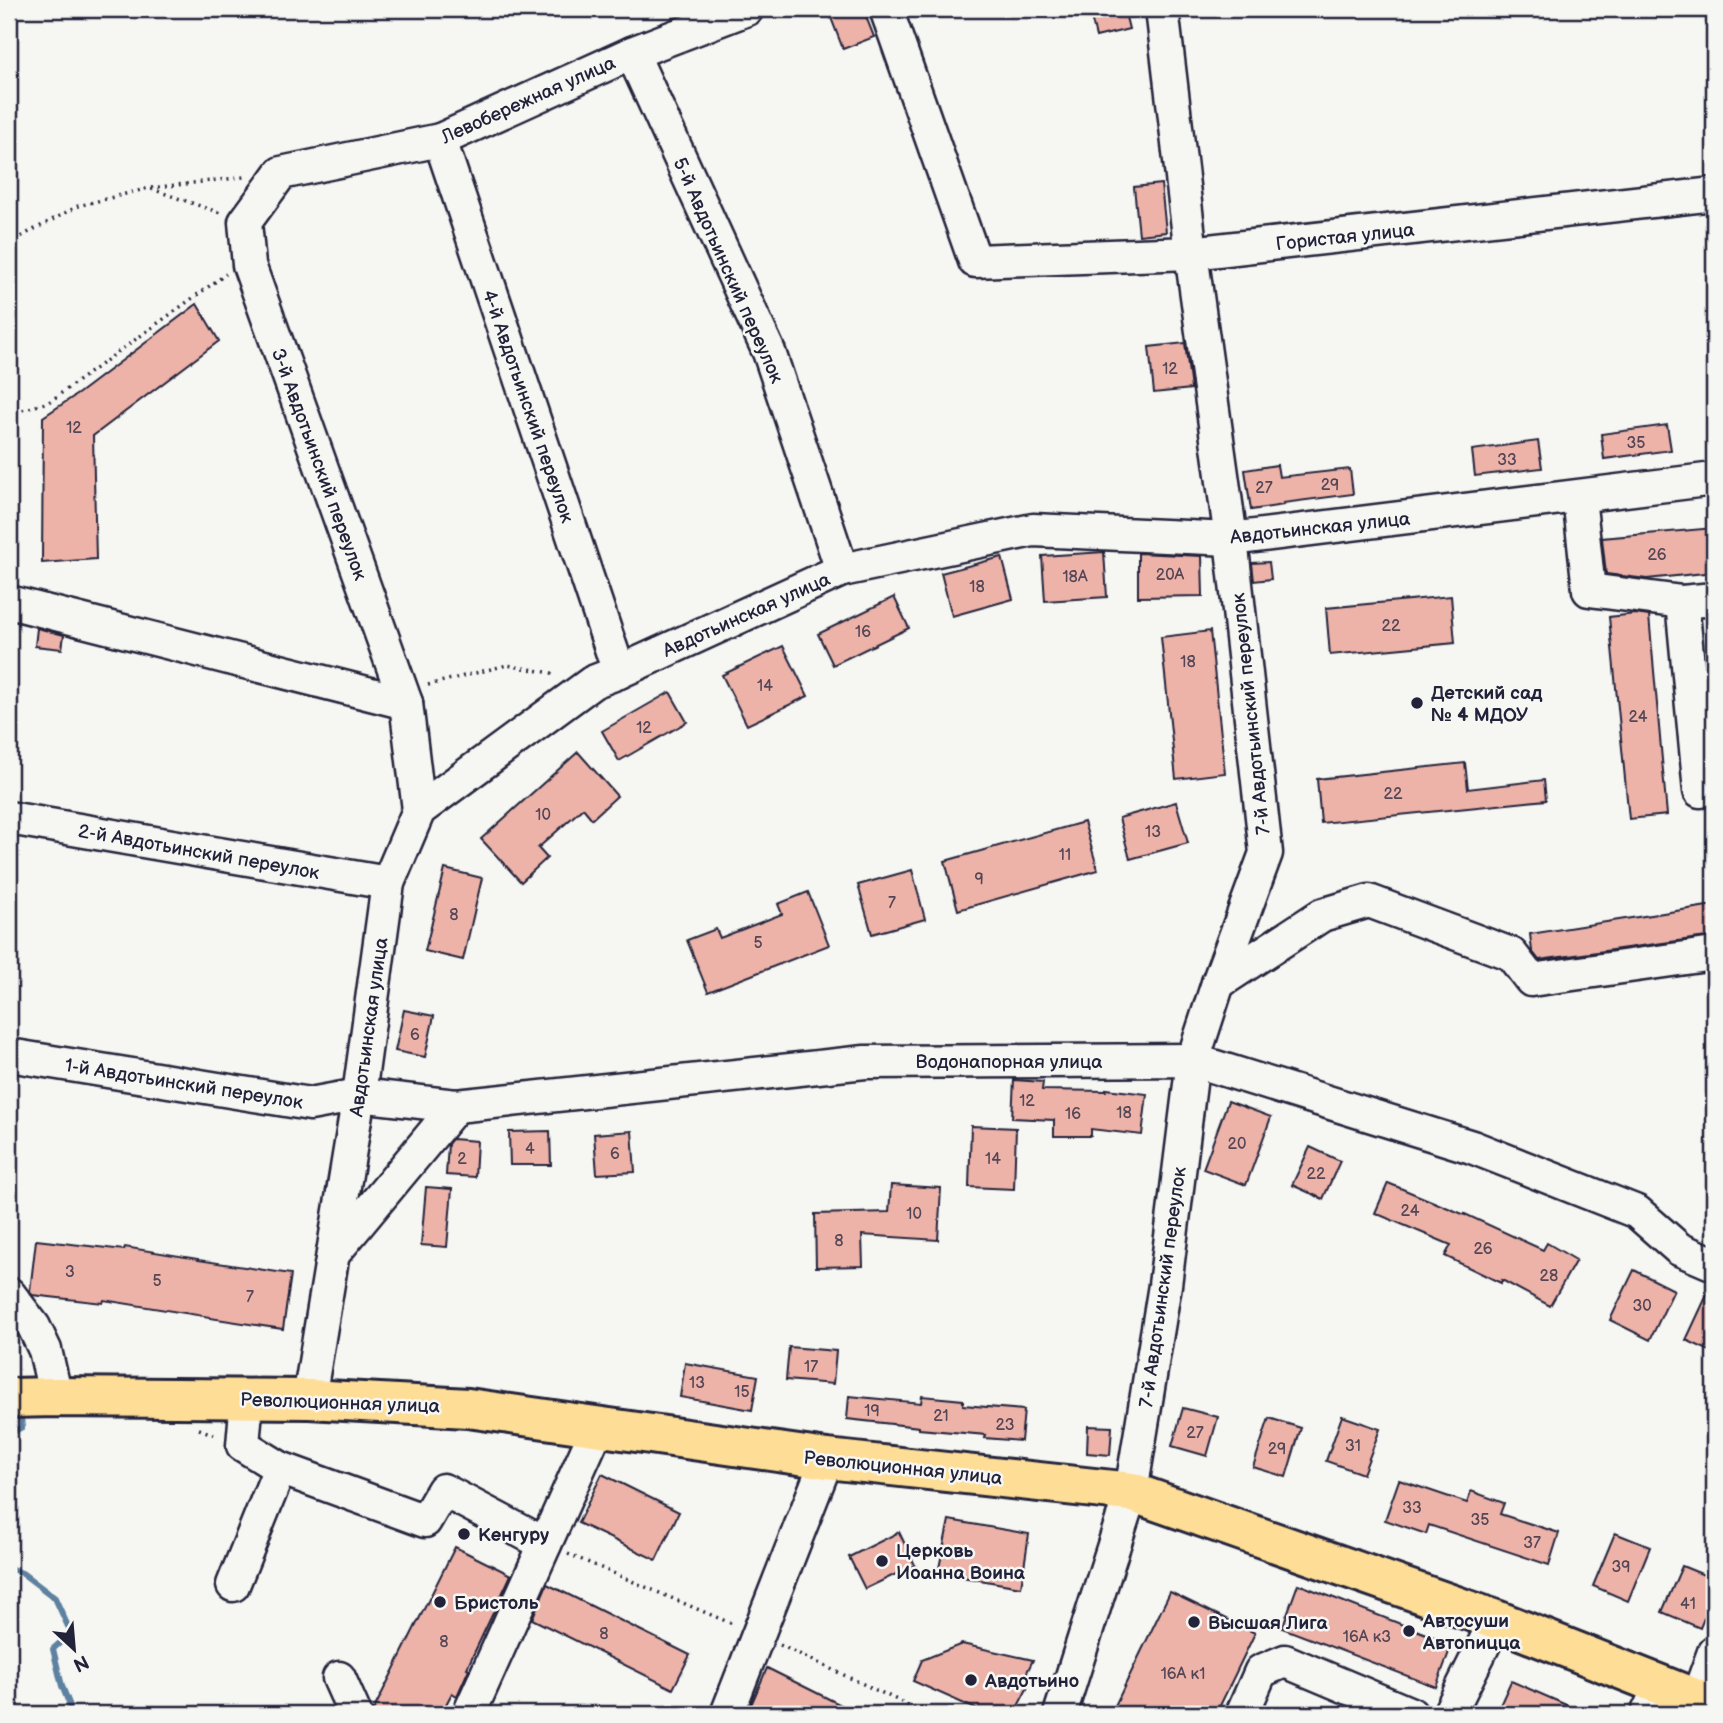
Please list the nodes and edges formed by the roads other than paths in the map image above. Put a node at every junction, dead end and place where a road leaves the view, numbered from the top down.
1 (747, 9) edge
2 (886, 9) edge
3 (1162, 9) edge
4 (632, 53) junction
5 (440, 140) junction
6 (1714, 194) edge
7 (245, 222) joint
8 (1191, 253) junction
9 (1714, 479) edge
10 (1579, 496) junction
11 (1231, 539) junction
12 (842, 570) junction
13 (1714, 599) edge
14 (9, 602) edge
15 (1682, 602) junction
16 (606, 677) junction
17 (406, 703) junction
18 (1700, 791) dead end
19 (419, 810) junction
20 (9, 818) edge
21 (388, 883) junction
22 (1714, 954) edge
23 (1218, 983) junction
24 (9, 1055) edge
25 (1193, 1060) junction
26 (359, 1095) junction
27 (456, 1106) junction
28 (333, 1254) junction
29 (1714, 1264) edge
30 (9, 1294) edge
31 (56, 1397) junction
32 (9, 1398) edge
33 (247, 1398) junction
34 (309, 1399) junction
35 (598, 1426) junction
36 (827, 1459) junction
37 (280, 1468) junction
38 (1131, 1492) junction
39 (545, 1544) junction
40 (233, 1585) dead end
41 (1496, 1620) junction
42 (1714, 1653) edge
43 (340, 1678) dead end
44 (1654, 1700) edge
45 (1706, 1702) edge
46 (355, 1714) edge
47 (469, 1714) edge
48 (727, 1714) edge
49 (1060, 1714) edge
50 (1242, 1714) edge
51 (1410, 1714) edge
52 (1449, 1714) edge

1 - 4 street, Левобережная улица
2 - 8 street, Гористая улица
3 - 8 street, 7-й Авдотьинский переулок
4 - 5 street, Левобережная улица
4 - 12 street, 5-й Авдотьинский переулок
5 - 7 street, Левобережная улица
5 - 16 street, 4-й Авдотьинский переулок
6 - 8 street, Гористая улица
7 - 17 street, 3-й Авдотьинский переулок
8 - 11 street, 7-й Авдотьинский переулок
9 - 10 street, Авдотьинская улица
10 - 11 street, Авдотьинская улица
10 - 15 street
11 - 12 street, Авдотьинская улица
11 - 23 street, 7-й Авдотьинский переулок
12 - 16 street, Авдотьинская улица
13 - 15 street
14 - 17 street
15 - 18 street
16 - 19 street, Авдотьинская улица
17 - 19 street, 3-й Авдотьинский переулок
19 - 21 street, Авдотьинская улица
20 - 21 street, 2-й Авдотьинский переулок
21 - 26 street, Авдотьинская улица
22 - 23 street
23 - 25 street, 7-й Авдотьинский переулок
24 - 26 street, 1-й Авдотьинский переулок
25 - 27 street, Водонапорная улица
25 - 29 street, Водонапорная улица
25 - 38 street, 7-й Авдотьинский переулок
26 - 27 street, Водонапорная улица
26 - 28 street, Авдотьинская улица
27 - 28 street
28 - 34 street, Авдотьинская улица
30 - 31 street
31 - 32 main road, Революционная улица
31 - 33 main road, Революционная улица
33 - 34 main road, Революционная улица
33 - 37 street
34 - 35 main road, Революционная улица
35 - 36 main road, Революционная улица
35 - 39 street
36 - 38 main road, Революционная улица
36 - 48 street
37 - 39 street
37 - 40 street
38 - 41 main road, Революционная улица
38 - 49 street, 7-й Авдотьинский переулок
39 - 47 street
41 - 44 main road, Революционная улица
41 - 52 street
42 - 45 street
43 - 46 street
44 - 45 main road, Революционная улица
50 - 51 street

